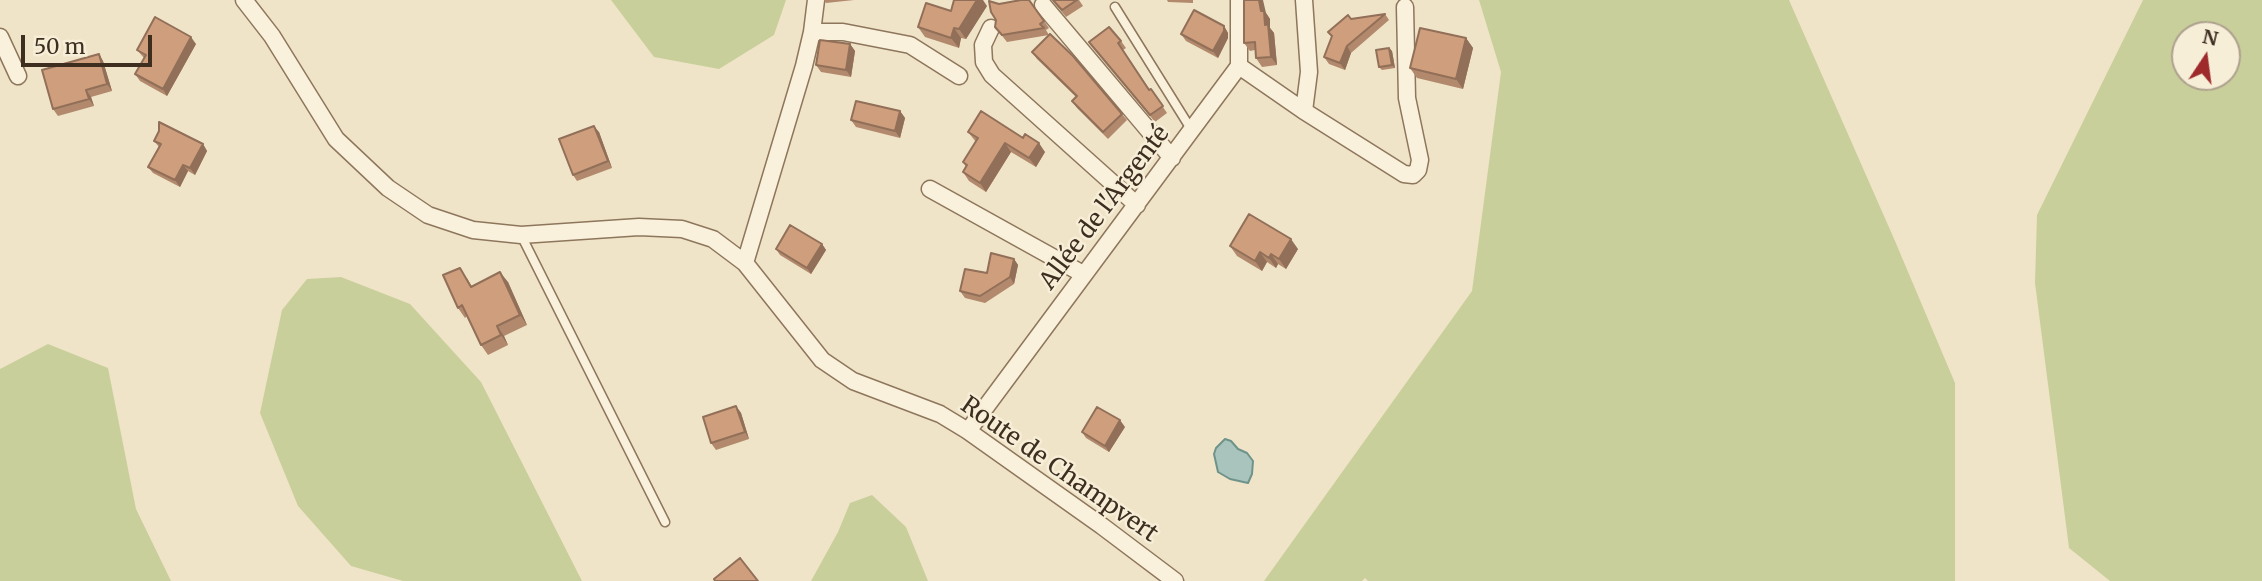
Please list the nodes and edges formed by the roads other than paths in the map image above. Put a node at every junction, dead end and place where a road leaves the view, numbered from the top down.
1 (244, 0) edge
2 (816, 0) edge
3 (1239, 0) edge
4 (1304, 0) edge
5 (1043, 5) dead end
6 (1115, 7) dead end
7 (1405, 7) dead end
8 (991, 28) dead end
9 (812, 33) junction
10 (0, 37) edge
11 (1239, 66) junction
12 (18, 76) dead end
13 (959, 76) dead end
14 (1304, 111) junction
15 (1192, 131) junction
16 (1172, 158) junction
17 (930, 189) dead end
18 (1137, 205) junction
19 (521, 235) junction
20 (745, 263) junction
21 (1083, 274) junction
22 (968, 431) junction
23 (664, 522) dead end
24 (1175, 581) edge

1 - 19 street, Route de Champvert
2 - 9 street
3 - 11 street
4 - 14 street
5 - 16 street
6 - 15 lane
7 - 14 street
8 - 18 street
9 - 13 street
9 - 20 street
10 - 12 street
11 - 14 street
11 - 15 street, Allée de l'Argenté
15 - 16 street, Allée de l'Argenté
16 - 18 street, Allée de l'Argenté
17 - 21 street
18 - 21 street, Allée de l'Argenté
19 - 20 street, Route de Champvert
19 - 23 lane
20 - 22 street, Route de Champvert
21 - 22 street, Allée de l'Argenté
22 - 24 street, Route de Champvert

